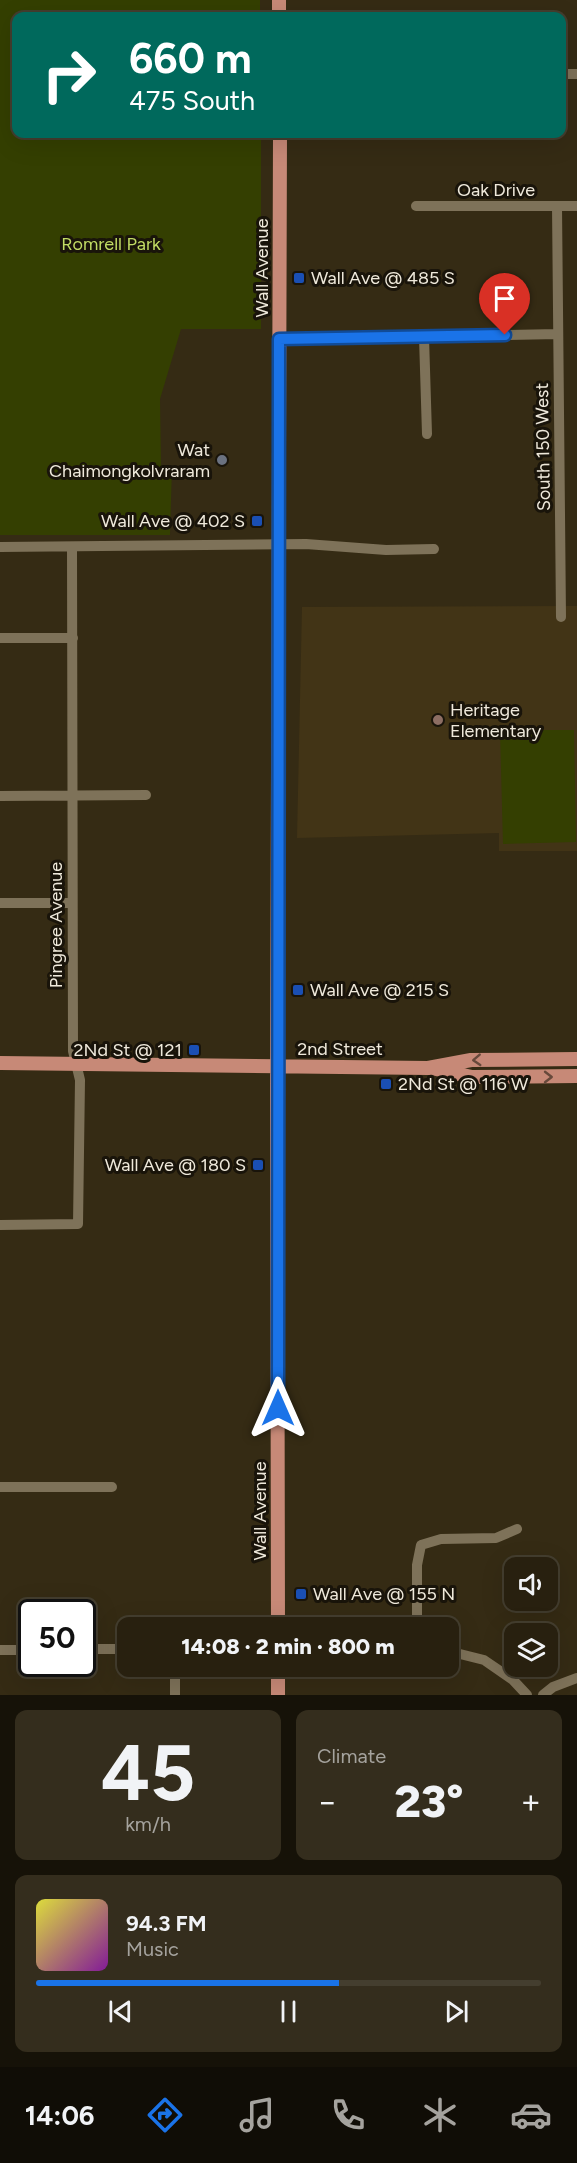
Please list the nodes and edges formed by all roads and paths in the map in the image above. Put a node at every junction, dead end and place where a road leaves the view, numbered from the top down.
1 (280, 138) edge
2 (416, 206) dead end
3 (557, 206) junction
4 (577, 206) edge
5 (558, 334) junction
6 (424, 336) junction
7 (279, 339) junction
8 (427, 434) dead end
9 (280, 544) junction
10 (0, 547) edge
11 (72, 547) junction
12 (434, 549) dead end
13 (561, 617) dead end
14 (0, 638) edge
15 (73, 638) junction
16 (146, 795) dead end
17 (0, 796) edge
18 (72, 796) junction
19 (0, 903) edge
20 (72, 903) junction
21 (577, 1059) edge
22 (0, 1063) edge
23 (76, 1063) junction
24 (277, 1066) junction
25 (428, 1068) junction
26 (577, 1076) edge
27 (0, 1225) edge
28 (112, 1486) dead end
29 (0, 1487) edge
30 (517, 1529) dead end
31 (278, 1617) edge
32 (417, 1617) edge
33 (96, 1649) edge
34 (117, 1649) edge
35 (0, 1650) edge
36 (18, 1650) edge
37 (459, 1653) edge
38 (176, 1677) edge
39 (278, 1677) edge
40 (577, 1678) edge
41 (175, 1695) edge
42 (278, 1695) edge
43 (526, 1695) edge
44 (543, 1695) edge

1 - 7 main road, Wall Avenue
2 - 3 street, Oak Drive
3 - 4 street, Oak Drive
3 - 5 street, South 150 West
5 - 6 street
5 - 13 street, South 150 West
6 - 7 street
6 - 8 street
7 - 9 main road, Wall Avenue
9 - 11 street
9 - 12 street
9 - 24 main road, Wall Avenue
10 - 11 street
11 - 15 street, Pingree Avenue
14 - 15 street
15 - 18 street, Pingree Avenue
16 - 18 street
17 - 18 street
18 - 20 street, Pingree Avenue
19 - 20 street
20 - 23 street, Pingree Avenue
21 -> 25 main road, 2nd Street
22 - 23 main road, 2nd Street
23 - 24 main road, 2nd Street
23 - 27 street, Pingree Avenue
24 - 25 main road, 2nd Street
24 - 31 main road, Wall Avenue
25 -> 26 main road, 2nd Street
28 - 29 street
30 - 32 street
33 - 34 street
35 - 36 street
37 - 43 street
38 - 41 street
39 - 42 main road
40 - 44 street

